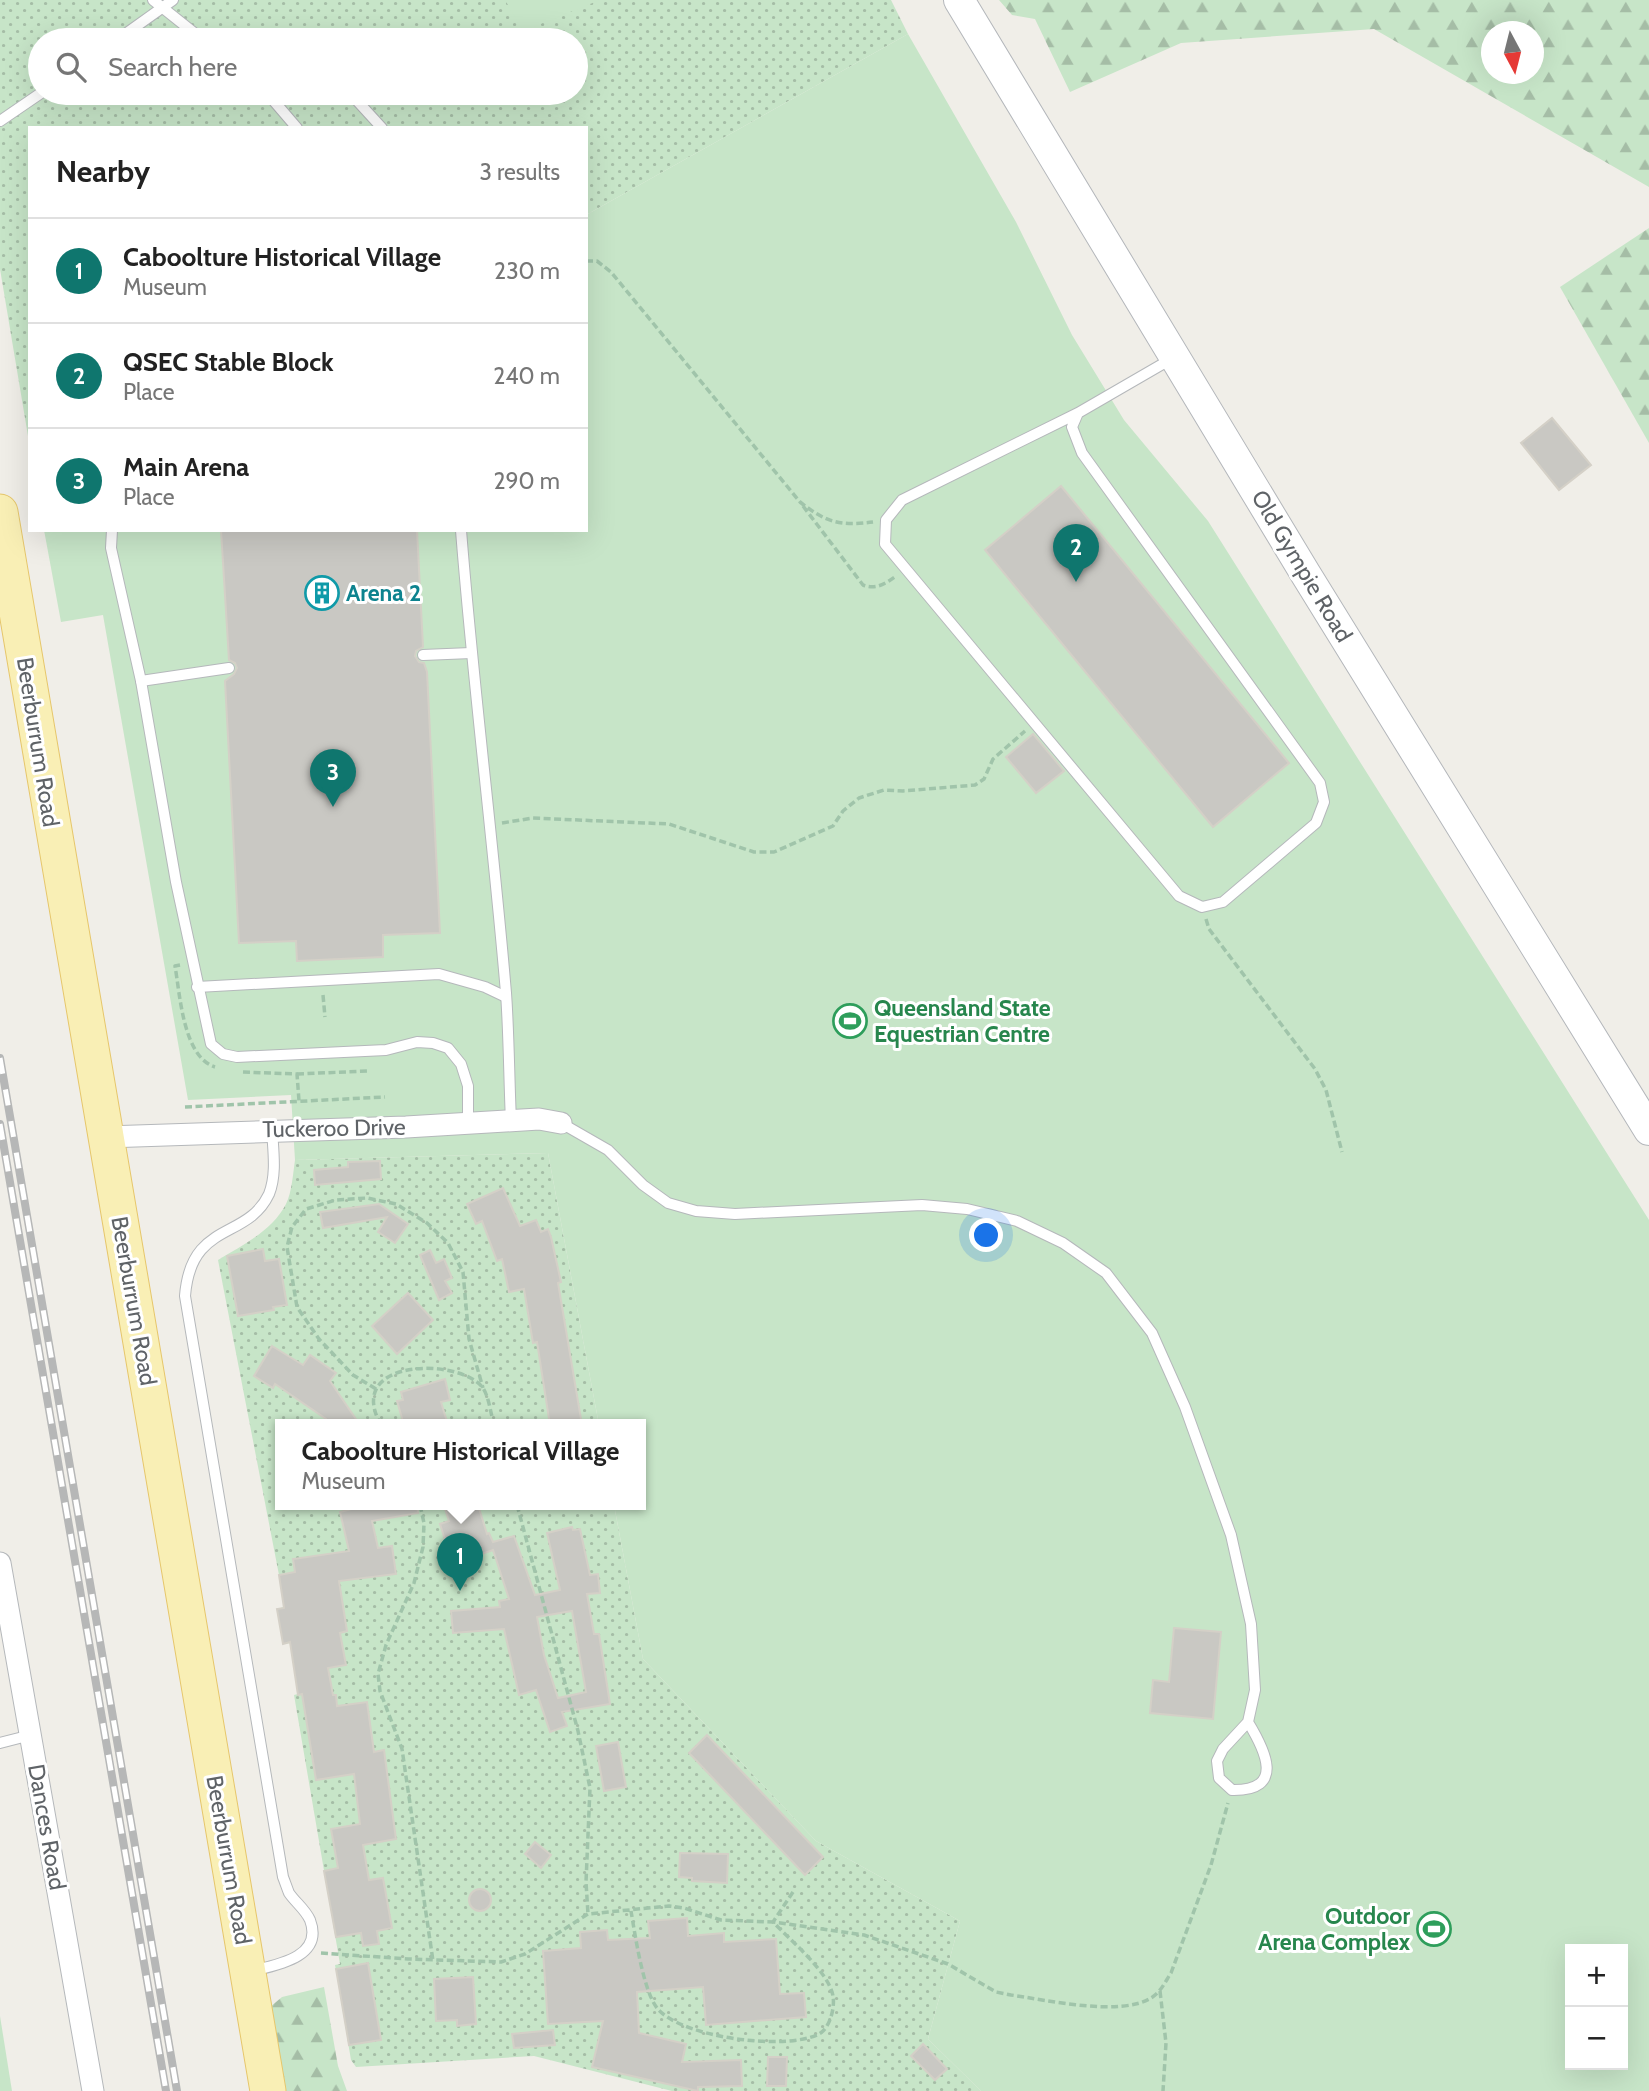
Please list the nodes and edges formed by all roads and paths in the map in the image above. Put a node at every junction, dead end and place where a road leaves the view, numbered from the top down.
1 (153, 0) edge
2 (173, 0) edge
3 (958, 0) edge
4 (163, 7) junction
5 (134, 28) edge
6 (188, 28) edge
7 (28, 102) edge
8 (277, 105) edge
9 (361, 105) edge
10 (0, 121) edge
11 (295, 126) edge
12 (380, 126) edge
13 (588, 261) edge
14 (1175, 357) junction
15 (1078, 413) junction
16 (800, 502) junction
17 (0, 512) edge
18 (886, 520) junction
19 (112, 532) edge
20 (461, 532) edge
21 (906, 569) junction
22 (471, 653) junction
23 (423, 655) dead end
24 (229, 668) dead end
25 (141, 681) junction
26 (1034, 722) junction
27 (491, 824) junction
28 (1202, 907) junction
29 (197, 987) junction
30 (506, 997) junction
31 (368, 1071) dead end
32 (297, 1074) dead end
33 (385, 1097) dead end
34 (185, 1107) dead end
35 (511, 1121) junction
36 (468, 1123) junction
37 (561, 1123) joint
38 (272, 1129) junction
39 (1649, 1130) edge
40 (106, 1136) junction
41 (1342, 1152) dead end
42 (483, 1388) junction
43 (376, 1389) junction
44 (378, 1419) edge
45 (492, 1419) edge
46 (421, 1510) edge
47 (518, 1510) edge
48 (0, 1563) edge
49 (1248, 1722) junction
50 (32, 1735) junction
51 (0, 1743) edge
52 (1232, 1790) junction
53 (793, 1892) dead end
54 (631, 1911) junction
55 (588, 1914) junction
56 (773, 1923) junction
57 (305, 1951) junction
58 (433, 1961) junction
59 (248, 1972) junction
60 (1160, 1991) junction
61 (93, 2091) edge
62 (268, 2091) edge
63 (1163, 2091) edge

1 - 4 lane
2 - 4 lane
3 - 14 main road, Old Gympie Road
4 - 5 lane
4 - 6 lane
7 - 10 lane
8 - 11 lane
9 - 12 lane
13 - 16 path
14 - 15 lane
14 - 39 main road, Old Gympie Road
15 - 18 lane
15 - 28 lane
16 - 18 path
16 - 21 path
17 - 40 main road, Beerburrum Road
18 - 21 lane
19 - 25 lane
20 - 22 lane
21 - 26 lane
22 - 23 lane
22 - 27 lane
24 - 25 lane
25 - 29 lane
26 - 27 path
26 - 28 lane
27 - 30 lane
28 - 41 path
29 - 30 lane
29 - 36 lane
30 - 35 lane
31 - 32 path
33 - 34 path
35 - 36 street, Tuckeroo Drive
35 - 37 street, Tuckeroo Drive
36 - 38 street, Tuckeroo Drive
37 - 49 lane
38 - 40 street, Tuckeroo Drive
38 - 57 lane
40 - 59 main road, Beerburrum Road
42 - 43 path
42 - 43 path
42 - 45 path
43 - 44 path
46 - 58 path
47 - 55 path
48 - 50 street, Dances Road
49 - 52 lane
49 - 52 lane
50 - 51 lane
50 - 61 street, Dances Road
52 - 60 path
53 - 56 path
54 - 55 path
54 - 56 path
54 - 56 path
55 - 58 path
56 - 60 path
57 - 58 path
57 - 59 lane
59 - 62 main road, Beerburrum Road
60 - 63 path

